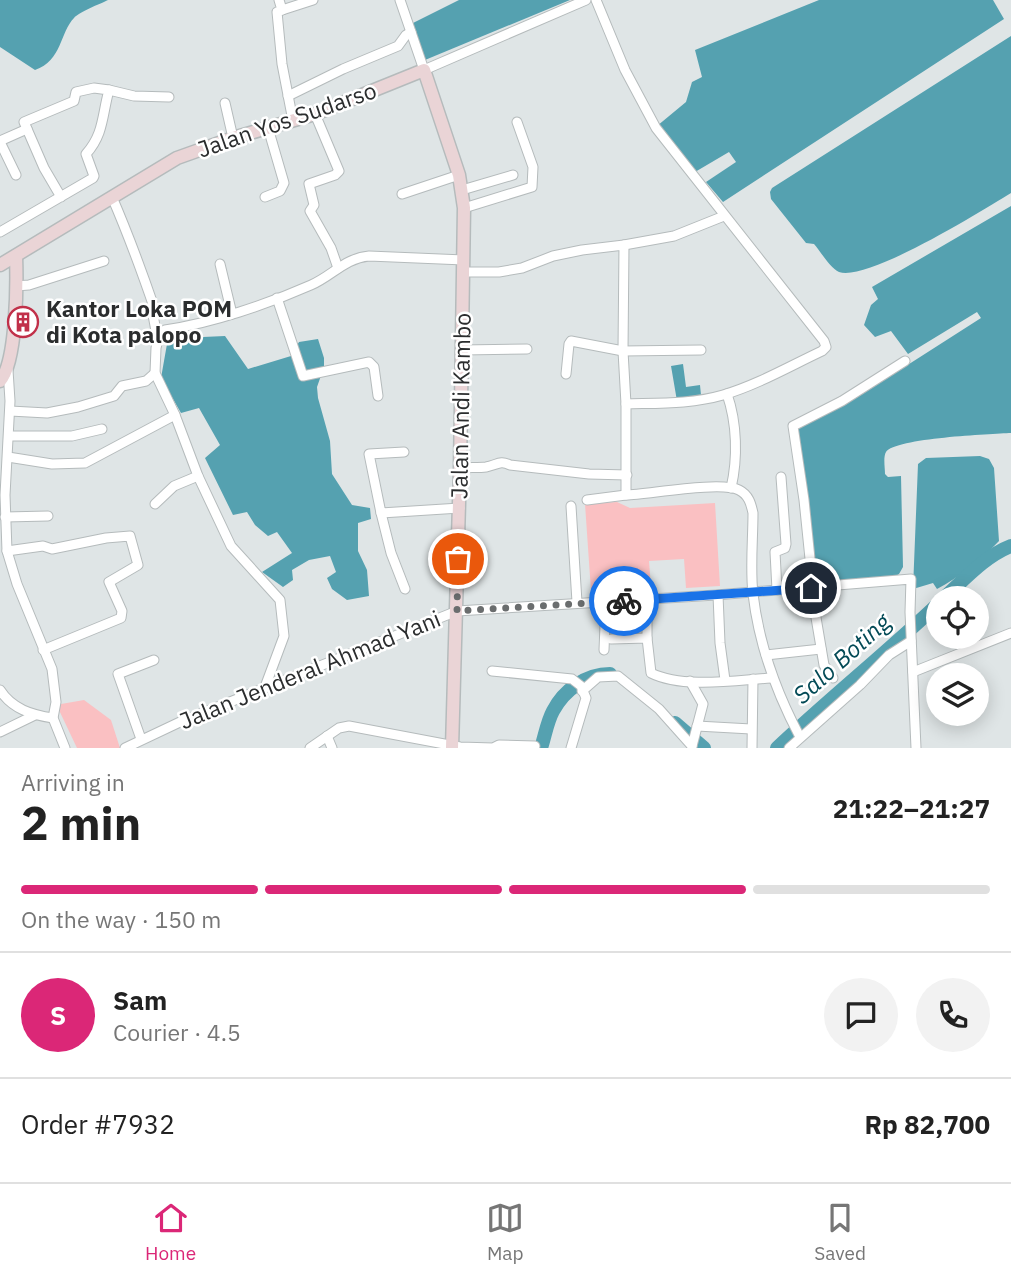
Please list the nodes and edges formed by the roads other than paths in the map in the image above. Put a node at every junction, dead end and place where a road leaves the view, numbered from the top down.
1 (313, 0) edge
2 (400, 0) edge
3 (586, 0) edge
4 (596, 0) edge
5 (280, 5) edge
6 (411, 32) junction
7 (424, 70) junction
8 (109, 90) junction
9 (288, 96) junction
10 (169, 97) dead end
11 (225, 103) dead end
12 (315, 114) junction
13 (293, 121) junction
14 (517, 122) dead end
15 (268, 128) junction
16 (27, 129) junction
17 (233, 138) junction
18 (0, 142) edge
19 (16, 175) dead end
20 (459, 175) junction
21 (513, 175) dead end
22 (462, 190) junction
23 (402, 194) dead end
24 (61, 197) junction
25 (112, 197) junction
26 (265, 197) dead end
27 (464, 208) junction
28 (724, 216) junction
29 (0, 232) edge
30 (624, 245) junction
31 (16, 256) junction
32 (104, 261) dead end
33 (220, 264) dead end
34 (0, 265) edge
35 (463, 266) junction
36 (338, 268) junction
37 (16, 286) junction
38 (278, 298) junction
39 (232, 314) junction
40 (159, 336) junction
41 (527, 349) dead end
42 (463, 350) junction
43 (701, 350) dead end
44 (623, 351) junction
45 (905, 361) dead end
46 (155, 373) junction
47 (566, 374) dead end
48 (4, 375) edge
49 (727, 394) junction
50 (378, 396) dead end
51 (5, 400) edge
52 (626, 404) junction
53 (10, 411) junction
54 (175, 415) junction
55 (102, 429) dead end
56 (9, 436) junction
57 (404, 452) dead end
58 (8, 457) junction
59 (460, 468) junction
60 (627, 475) junction
61 (198, 476) junction
62 (782, 477) dead end
63 (731, 488) junction
64 (2, 494) edge
65 (626, 495) junction
66 (587, 500) dead end
67 (155, 504) dead end
68 (571, 506) dead end
69 (460, 508) junction
70 (382, 513) junction
71 (48, 516) dead end
72 (5, 517) junction
73 (7, 551) junction
74 (812, 588) junction
75 (405, 589) dead end
76 (777, 590) junction
77 (752, 592) junction
78 (718, 595) junction
79 (647, 600) junction
80 (606, 601) junction
81 (577, 602) junction
82 (457, 611) junction
83 (1011, 632) edge
84 (647, 638) junction
85 (611, 639) dead end
86 (911, 640) junction
87 (821, 649) junction
88 (43, 650) junction
89 (604, 650) dead end
90 (766, 655) junction
91 (154, 660) dead end
92 (492, 671) dead end
93 (913, 672) junction
94 (772, 678) junction
95 (834, 678) dead end
96 (753, 679) junction
97 (725, 680) junction
98 (690, 681) junction
99 (265, 687) junction
100 (581, 689) junction
101 (0, 690) edge
102 (35, 715) junction
103 (53, 718) junction
104 (696, 729) junction
105 (751, 729) junction
106 (0, 732) edge
107 (327, 736) junction
108 (799, 736) junction
109 (137, 743) edge
110 (508, 746) edge
111 (536, 746) dead end
112 (692, 746) edge
113 (452, 747) edge
114 (65, 748) edge
115 (125, 748) edge
116 (310, 748) edge
117 (332, 748) edge
118 (571, 748) edge
119 (752, 748) edge
120 (789, 748) edge
121 (916, 748) edge

1 - 5 street
2 - 6 street
3 - 7 street, Jalan Yos Sudarso
4 - 28 street
5 - 9 street
6 - 7 street
6 - 9 street
7 - 12 street, Jalan Yos Sudarso
7 - 20 street, Jalan Andi Kambo
8 - 10 street
8 - 16 street
8 - 24 street
9 - 13 street
11 - 17 street
12 - 13 street, Jalan Yos Sudarso
12 - 36 street
13 - 15 street, Jalan Yos Sudarso
14 - 27 street
15 - 17 street, Jalan Yos Sudarso
15 - 26 street
16 - 18 street
16 - 24 street
17 - 25 street, Jalan Yos Sudarso
18 - 19 street
20 - 22 street, Jalan Andi Kambo
20 - 23 street
21 - 22 street
22 - 27 street, Jalan Andi Kambo
24 - 29 street
25 - 31 street, Jalan Yos Sudarso
25 - 40 street
27 - 35 street, Jalan Andi Kambo
28 - 30 street
28 - 49 street
30 - 35 street
30 - 44 street
31 - 34 street, Jalan Yos Sudarso
31 - 37 street
32 - 37 street
33 - 39 street
35 - 36 street
35 - 42 street, Jalan Andi Kambo
36 - 38 street
37 - 48 street
38 - 39 street
38 - 50 street
39 - 40 street
40 - 46 street
41 - 42 street
42 - 59 street, Jalan Andi Kambo
43 - 44 street
44 - 47 street
44 - 52 street
45 - 74 street
46 - 53 street
46 - 54 street
48 - 51 street
49 - 52 street
49 - 63 street
51 - 53 street
52 - 60 street
53 - 56 street
54 - 58 street
54 - 61 street
55 - 56 street
56 - 58 street
57 - 70 street
58 - 64 street
59 - 60 street
59 - 69 street, Jalan Andi Kambo
60 - 65 street
61 - 67 street
61 - 99 street
62 - 76 street
63 - 65 street
63 - 77 street
64 - 72 street
65 - 66 street
68 - 81 street
69 - 70 street
69 - 82 street, Jalan Andi Kambo
70 - 75 street
71 - 72 street
72 - 73 street
73 - 88 street
73 - 88 street
74 - 76 street, Jalan Jenderal Ahmad Yani
74 - 86 street, Jalan Jenderal Ahmad Yani
74 - 87 street
76 - 77 street, Jalan Jenderal Ahmad Yani
77 - 78 street, Jalan Jenderal Ahmad Yani
77 - 90 street
78 - 79 street, Jalan Jenderal Ahmad Yani
78 - 97 street
79 - 80 street, Jalan Jenderal Ahmad Yani
79 - 84 street
80 - 81 street, Jalan Jenderal Ahmad Yani
80 - 89 street
81 - 82 street, Jalan Jenderal Ahmad Yani
82 - 99 street, Jalan Jenderal Ahmad Yani
82 - 113 street, Jalan Andi Kambo
83 - 93 street
84 - 85 street
84 - 98 street
86 - 93 street
86 - 108 street
87 - 90 street
87 - 95 street
88 - 103 street
90 - 94 street
91 - 109 street
92 - 100 street
93 - 121 street
94 - 96 street
94 - 108 street
96 - 97 street
96 - 105 street
97 - 98 street
98 - 104 street
99 - 109 street, Jalan Jenderal Ahmad Yani
100 - 112 street
100 - 118 street
101 - 102 street
102 - 103 street
102 - 106 street
103 - 114 street
104 - 105 street
104 - 112 street
105 - 119 street
107 - 113 street
107 - 116 street
107 - 117 street
108 - 120 street
109 - 115 street, Jalan Jenderal Ahmad Yani
110 - 111 street
110 - 113 street

